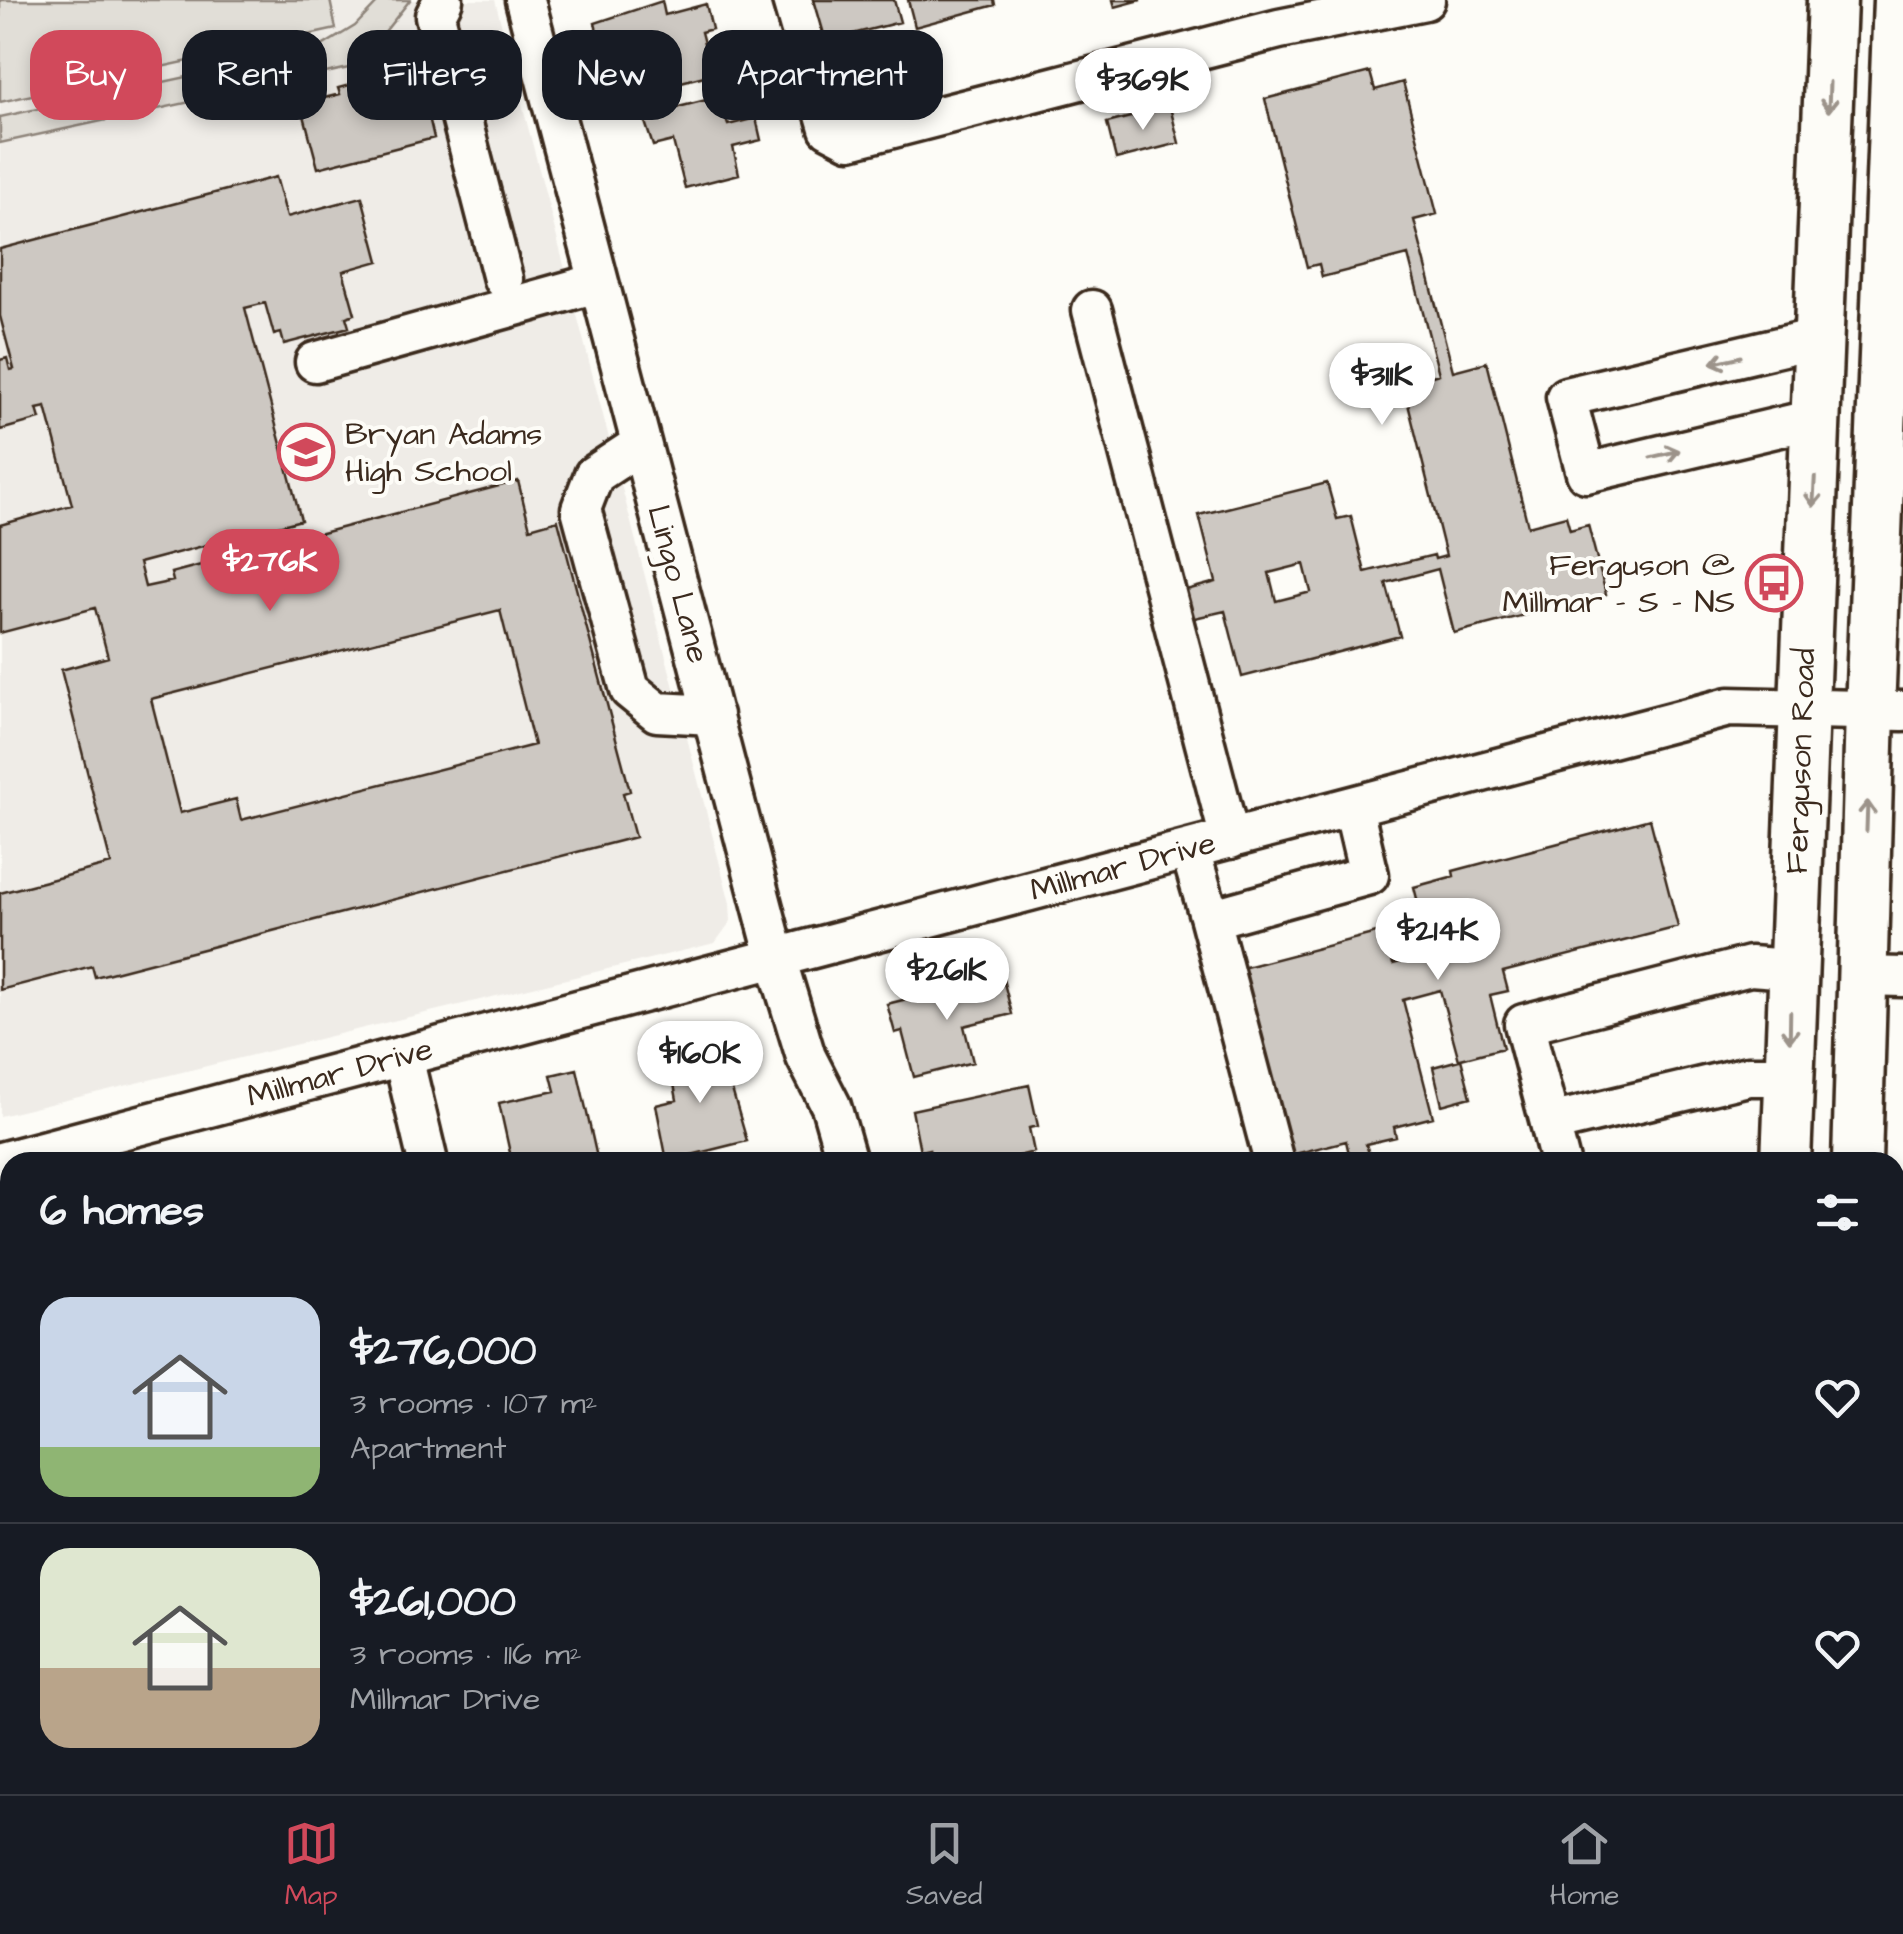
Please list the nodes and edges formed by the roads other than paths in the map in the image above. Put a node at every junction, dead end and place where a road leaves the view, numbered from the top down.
1 (443, 0) edge
2 (525, 0) edge
3 (792, 0) edge
4 (1425, 0) edge
5 (1832, 0) edge
6 (1899, 15) edge
7 (503, 280) dead end
8 (597, 282) junction
9 (1092, 310) dead end
10 (1821, 338) junction
11 (315, 362) dead end
12 (1818, 418) junction
13 (640, 444) junction
14 (1804, 708) junction
15 (1886, 711) edge
16 (712, 715) junction
17 (1353, 807) junction
18 (1230, 839) junction
19 (1190, 850) junction
20 (1210, 919) junction
21 (776, 958) junction
22 (1792, 969) junction
23 (1883, 976) edge
24 (403, 1057) junction
25 (1789, 1076) junction
26 (1550, 1123) junction
27 (38, 1152) edge
28 (426, 1152) edge
29 (844, 1152) edge
30 (1271, 1152) edge
31 (1557, 1152) edge
32 (1786, 1152) edge
33 (1859, 1152) edge

1 - 7 street
2 - 8 street, Lingo Lane
3 - 4 street
5 -> 10 main road, Ferguson Road
6 - 15 main road, Ferguson Road
8 - 11 street
8 - 13 street, Lingo Lane
9 - 18 street
10 - 12 main road, Ferguson Road
10 -> 12 street
12 -> 14 main road, Ferguson Road
13 - 16 street, Lingo Lane
13 - 16 street
14 - 15 street, Millmar Drive
14 - 17 street, Millmar Drive
14 - 22 main road, Ferguson Road
23 -> 15 main road, Ferguson Road
16 - 21 street, Lingo Lane
17 - 18 street, Millmar Drive
17 - 20 street
18 - 19 street, Millmar Drive
19 - 20 street
19 - 21 street, Millmar Drive
20 - 30 street
21 - 24 street, Millmar Drive
21 - 29 street, Lingo Lane
22 -> 25 main road, Ferguson Road
22 - 26 street
23 - 33 main road, Ferguson Road
24 - 27 street, Millmar Drive
24 - 28 street
25 - 26 street
25 - 32 main road, Ferguson Road
26 - 31 street

